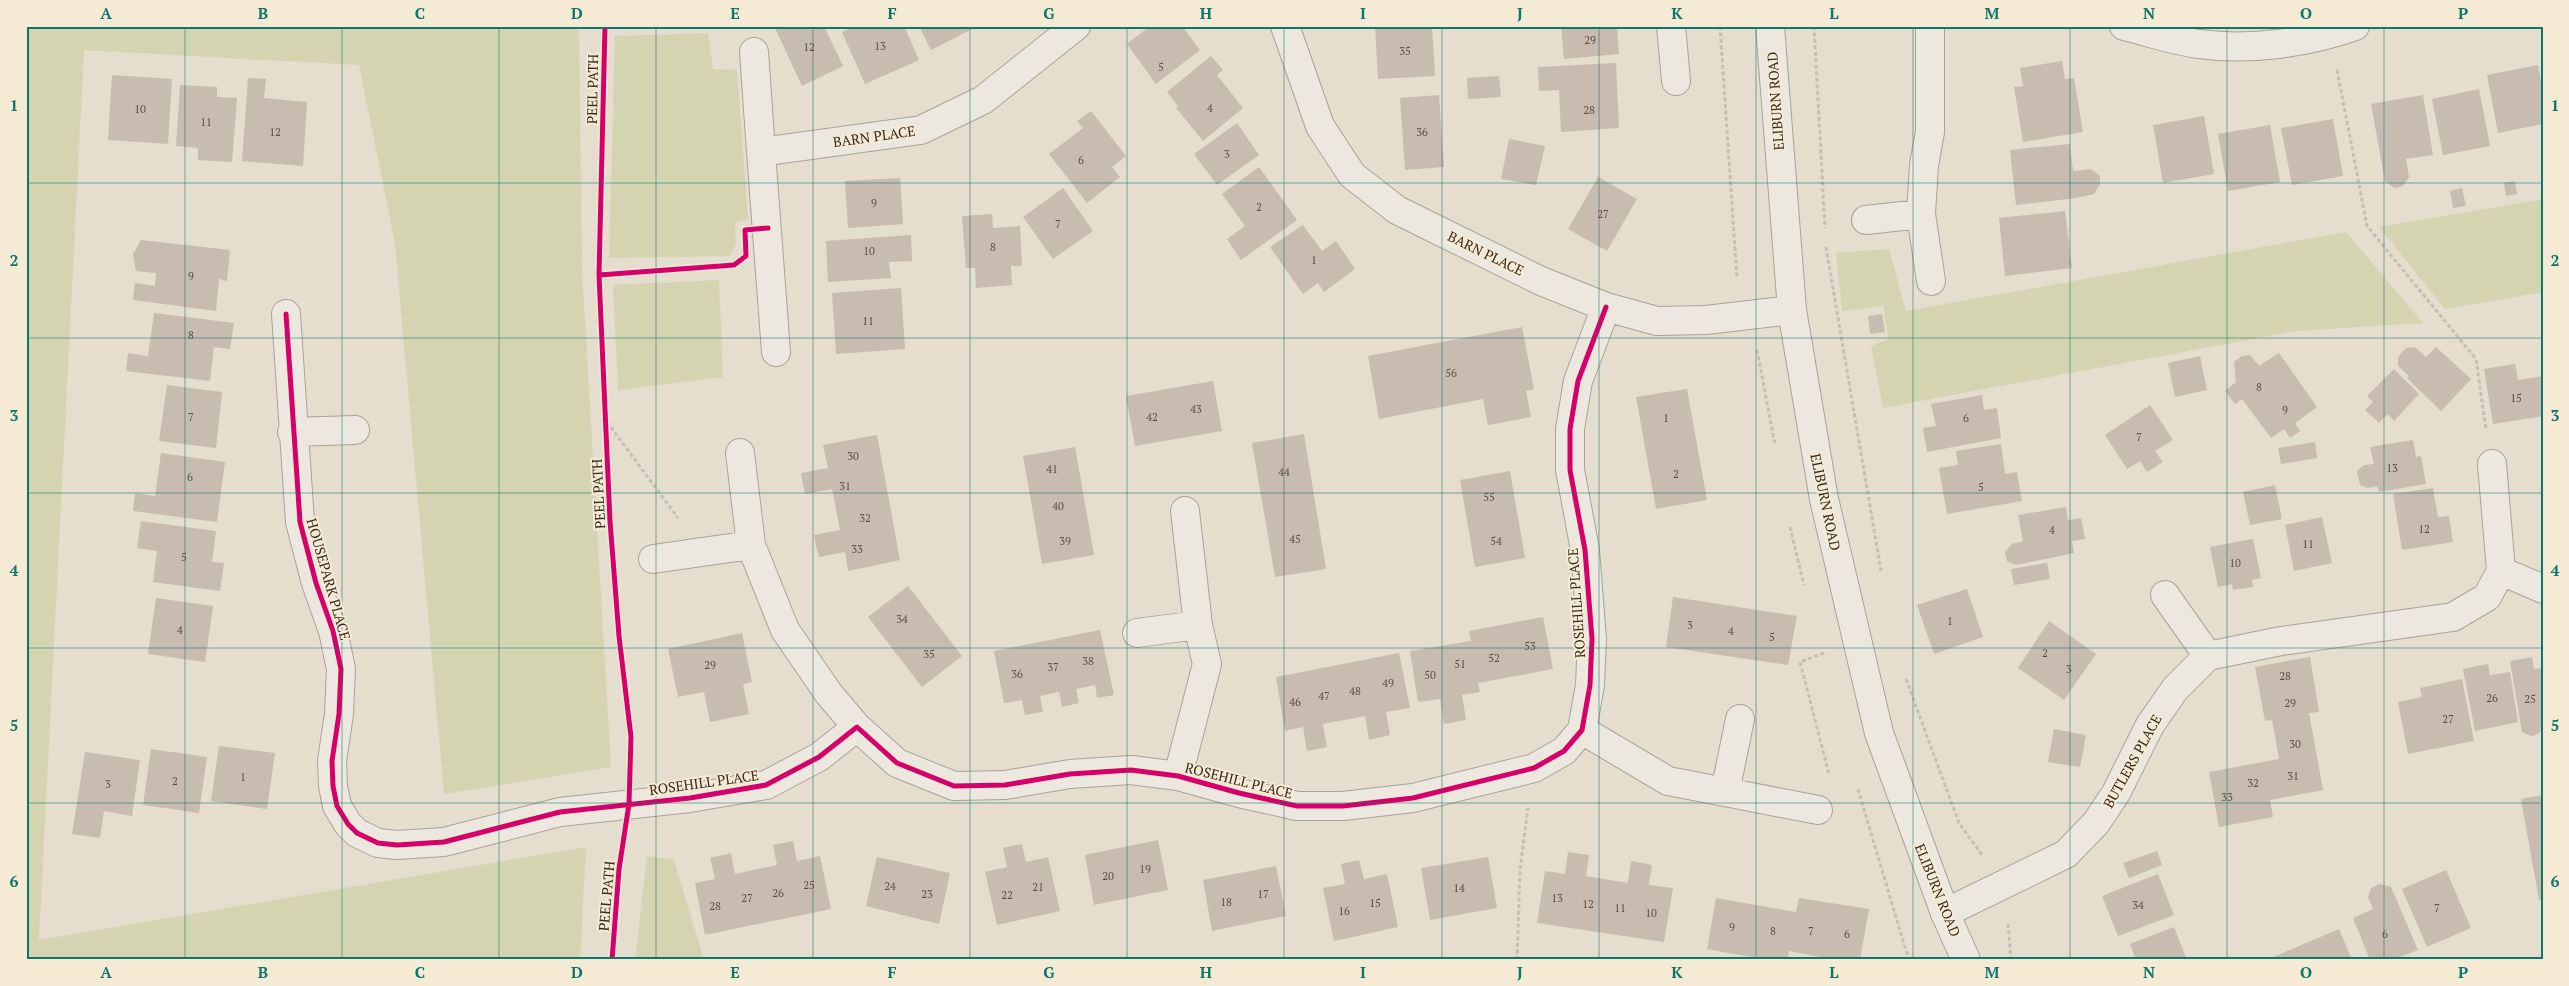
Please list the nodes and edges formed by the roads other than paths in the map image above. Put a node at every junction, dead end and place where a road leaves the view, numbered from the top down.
1 (1076, 26) edge
2 (1284, 26) edge
3 (1671, 26) edge
4 (1770, 26) edge
5 (1930, 26) edge
6 (2124, 26) edge
7 (2342, 30) edge
8 (754, 52) dead end
9 (1676, 81) dead end
10 (761, 152) junction
11 (1921, 214) junction
12 (1866, 220) dead end
13 (1931, 281) dead end
14 (1606, 307) junction
15 (1792, 310) junction
16 (286, 314) dead end
17 (776, 352) dead end
18 (355, 430) dead end
19 (292, 432) junction
20 (740, 453) dead end
21 (2492, 464) road end
22 (1185, 511) dead end
23 (751, 545) junction
24 (653, 559) dead end
25 (2501, 571) junction
26 (2543, 589) edge
27 (2166, 595) dead end
28 (1198, 625) junction
29 (1137, 633) dead end
30 (2208, 656) junction
31 (1740, 719) dead end
32 (858, 727) junction
33 (1582, 730) junction
34 (1178, 776) junction
35 (1725, 792) junction
36 (629, 804) joint
37 (1818, 810) road end
38 (1945, 913) junction
39 (1966, 960) edge

1 - 10 street, BARN PLACE
2 - 14 street, BARN PLACE
3 - 9 street
4 - 15 street, ELIBURN ROAD
5 - 11 street
6 - 7 street
8 - 10 street
10 - 17 street
11 - 12 street
11 - 13 street
14 - 15 street, BARN PLACE
14 - 33 street, ROSEHILL PLACE
15 - 38 street, ELIBURN ROAD
16 - 19 street, HOUSEPARK PLACE
18 - 19 street
19 - 36 street, HOUSEPARK PLACE
20 - 23 street, ROSEHILL PLACE
21 - 25 street
22 - 28 street, ROSEHILL PLACE
23 - 24 street
23 - 32 street, ROSEHILL PLACE
25 - 26 street
25 - 30 street
27 - 30 street
28 - 29 street
28 - 34 street, ROSEHILL PLACE
30 - 38 street, BUTLERS PLACE
31 - 35 street
32 - 34 street, ROSEHILL PLACE
32 - 36 street, ROSEHILL PLACE
33 - 34 street, ROSEHILL PLACE
33 - 35 street
35 - 37 street
38 - 39 street, ELIBURN ROAD

